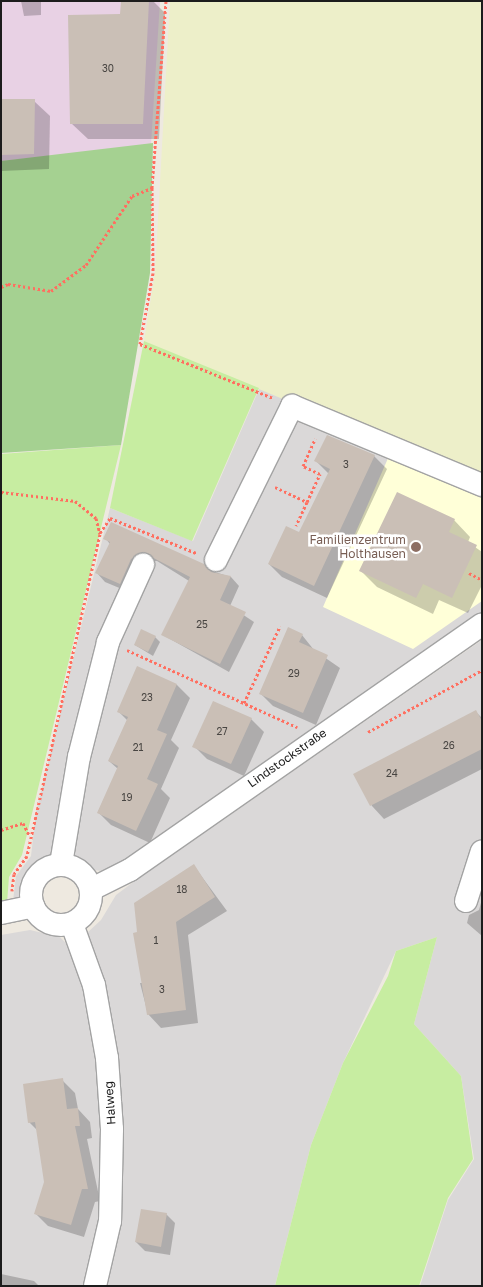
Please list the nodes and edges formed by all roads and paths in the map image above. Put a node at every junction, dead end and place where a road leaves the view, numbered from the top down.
1 (166, 1) edge
2 (152, 188) junction
3 (1, 287) edge
4 (292, 406) junction
5 (324, 421) junction
6 (257, 478) junction
7 (482, 485) edge
8 (1, 492) edge
9 (307, 502) junction
10 (296, 526) dead end
11 (100, 534) junction
12 (216, 560) joint
13 (143, 566) dead end
14 (469, 573) dead end
15 (482, 580) edge
16 (482, 624) edge
17 (280, 626) dead end
18 (108, 642) junction
19 (244, 703) junction
20 (318, 736) junction
21 (1, 830) edge
22 (30, 836) junction
23 (480, 863) edge
24 (61, 864) junction
25 (92, 889) junction
26 (466, 901) dead end
27 (33, 906) junction
28 (5, 912) edge
29 (72, 924) junction
30 (95, 1286) edge

1 - 2 path
2 - 3 path
2 - 4 path
4 - 5 street
4 - 6 street
5 - 7 street
5 - 9 path
6 - 9 path
6 - 12 street
8 - 11 path
9 - 10 path
11 - 12 path
11 - 22 path
13 - 18 street
14 - 15 path
16 - 20 street, Lindstockstraße
17 - 19 path
18 - 19 path
18 - 24 street
19 - 20 path
20 - 25 street, Lindstockstraße
21 - 22 path
22 - 28 path
23 - 26 street
24 - 25 street
24 - 27 street
25 - 29 street
27 - 28 street
27 - 29 street
29 - 30 street, Halweg

